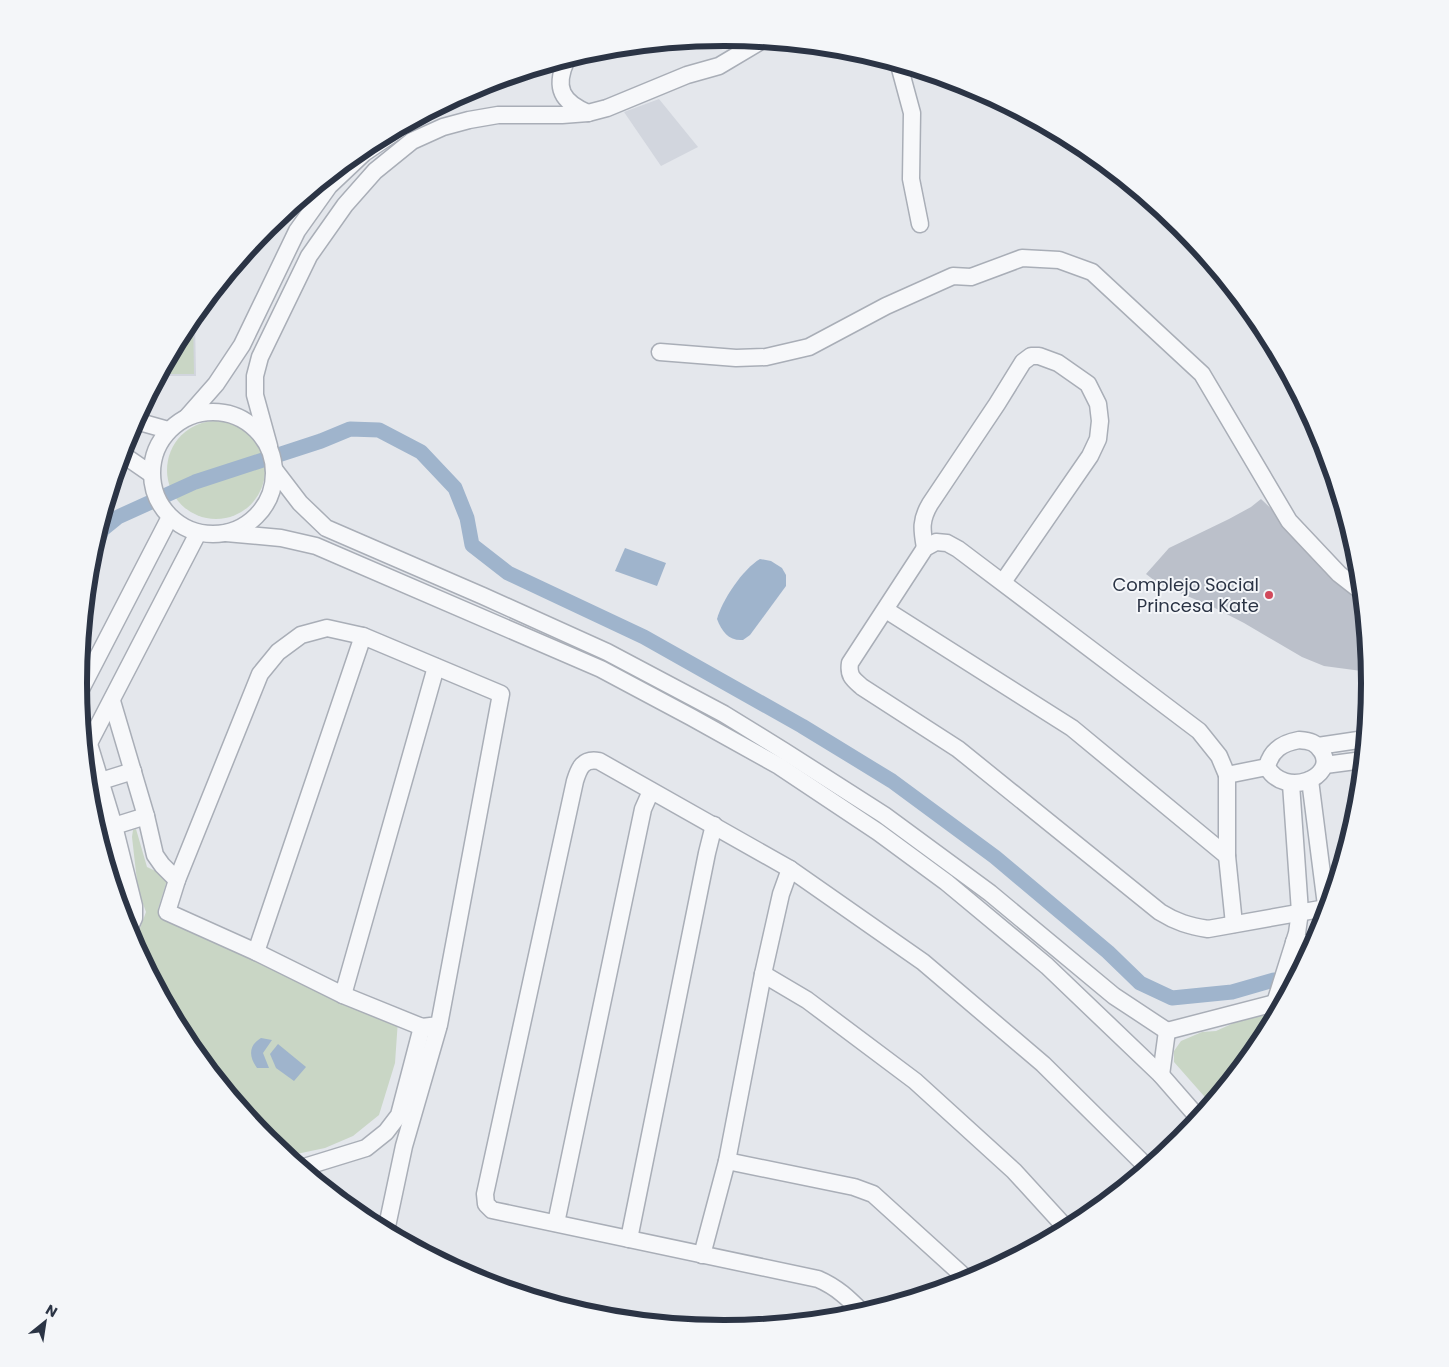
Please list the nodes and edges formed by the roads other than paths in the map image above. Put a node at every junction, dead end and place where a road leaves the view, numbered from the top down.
1 (750, 47) edge
2 (561, 68) edge
3 (901, 72) edge
4 (588, 113) junction
5 (339, 176) edge
6 (920, 224) dead end
7 (660, 352) dead end
8 (187, 417) junction
9 (144, 423) edge
10 (168, 430) junction
11 (269, 446) junction
12 (129, 459) edge
13 (274, 469) junction
14 (151, 474) junction
15 (170, 517) junction
16 (198, 533) junction
17 (226, 534) junction
18 (925, 548) junction
19 (1003, 582) junction
20 (1354, 586) edge
21 (886, 610) junction
22 (363, 636) junction
23 (436, 667) junction
24 (87, 679) edge
25 (112, 701) junction
26 (1359, 740) edge
27 (90, 741) edge
28 (1318, 746) junction
29 (92, 760) edge
30 (1357, 761) edge
31 (1325, 765) junction
32 (1267, 767) junction
33 (133, 771) junction
34 (1227, 775) junction
35 (1310, 780) junction
36 (101, 781) junction
37 (1291, 784) junction
38 (651, 791) junction
39 (146, 816) junction
40 (714, 825) junction
41 (114, 826) junction
42 (1228, 856) junction
43 (790, 869) junction
44 (177, 880) junction
45 (1325, 896) edge
46 (1319, 911) edge
47 (1300, 912) junction
48 (133, 920) edge
49 (1234, 924) junction
50 (1294, 942) junction
51 (1306, 943) edge
52 (256, 952) junction
53 (763, 974) junction
54 (1282, 990) edge
55 (343, 994) junction
56 (1274, 1005) edge
57 (439, 1025) junction
58 (422, 1027) junction
59 (1167, 1030) junction
60 (1161, 1075) junction
61 (1195, 1114) edge
62 (727, 1161) junction
63 (1144, 1164) edge
64 (308, 1166) edge
65 (556, 1223) junction
66 (1062, 1223) edge
67 (388, 1224) edge
68 (628, 1239) junction
69 (702, 1255) junction
70 (961, 1275) edge
71 (857, 1307) edge

1 - 4 street
2 - 4 street
3 - 6 street
4 - 11 street
5 - 8 street
7 - 20 street
8 - 10 street
8 - 11 street
9 - 10 street
10 - 14 street
11 - 13 street
12 - 14 street
13 - 17 street
13 - 59 street
14 - 15 street
15 - 16 street
15 - 24 street
16 - 17 street
16 - 25 street
17 - 60 street
18 - 19 street
18 - 19 street
18 - 21 street
19 - 34 street
21 - 42 street
21 - 49 street
22 - 23 street
22 - 44 street
22 - 52 street
23 - 55 street
23 - 57 street
25 - 27 street
25 - 33 street
26 - 28 street
28 - 31 street
28 - 32 street
29 - 36 street
30 - 31 street
31 - 35 street
32 - 34 street
32 - 37 street
33 - 36 street
33 - 39 street
34 - 42 street
35 - 37 street
35 - 45 street
36 - 41 street
37 - 47 street
38 - 40 street
38 - 65 street
38 - 65 street
39 - 41 street
39 - 44 street
40 - 43 street
40 - 68 street
41 - 48 street
42 - 49 street
43 - 53 street
43 - 63 street
44 - 52 street
46 - 47 street
47 - 49 street
47 - 50 street
50 - 51 street
50 - 54 street
52 - 55 street
53 - 62 street
53 - 66 street
55 - 58 street
56 - 59 street
57 - 58 street
57 - 67 street
58 - 64 street
59 - 60 street
60 - 61 street
62 - 69 street
62 - 70 street
65 - 68 street
68 - 69 street
69 - 71 street

